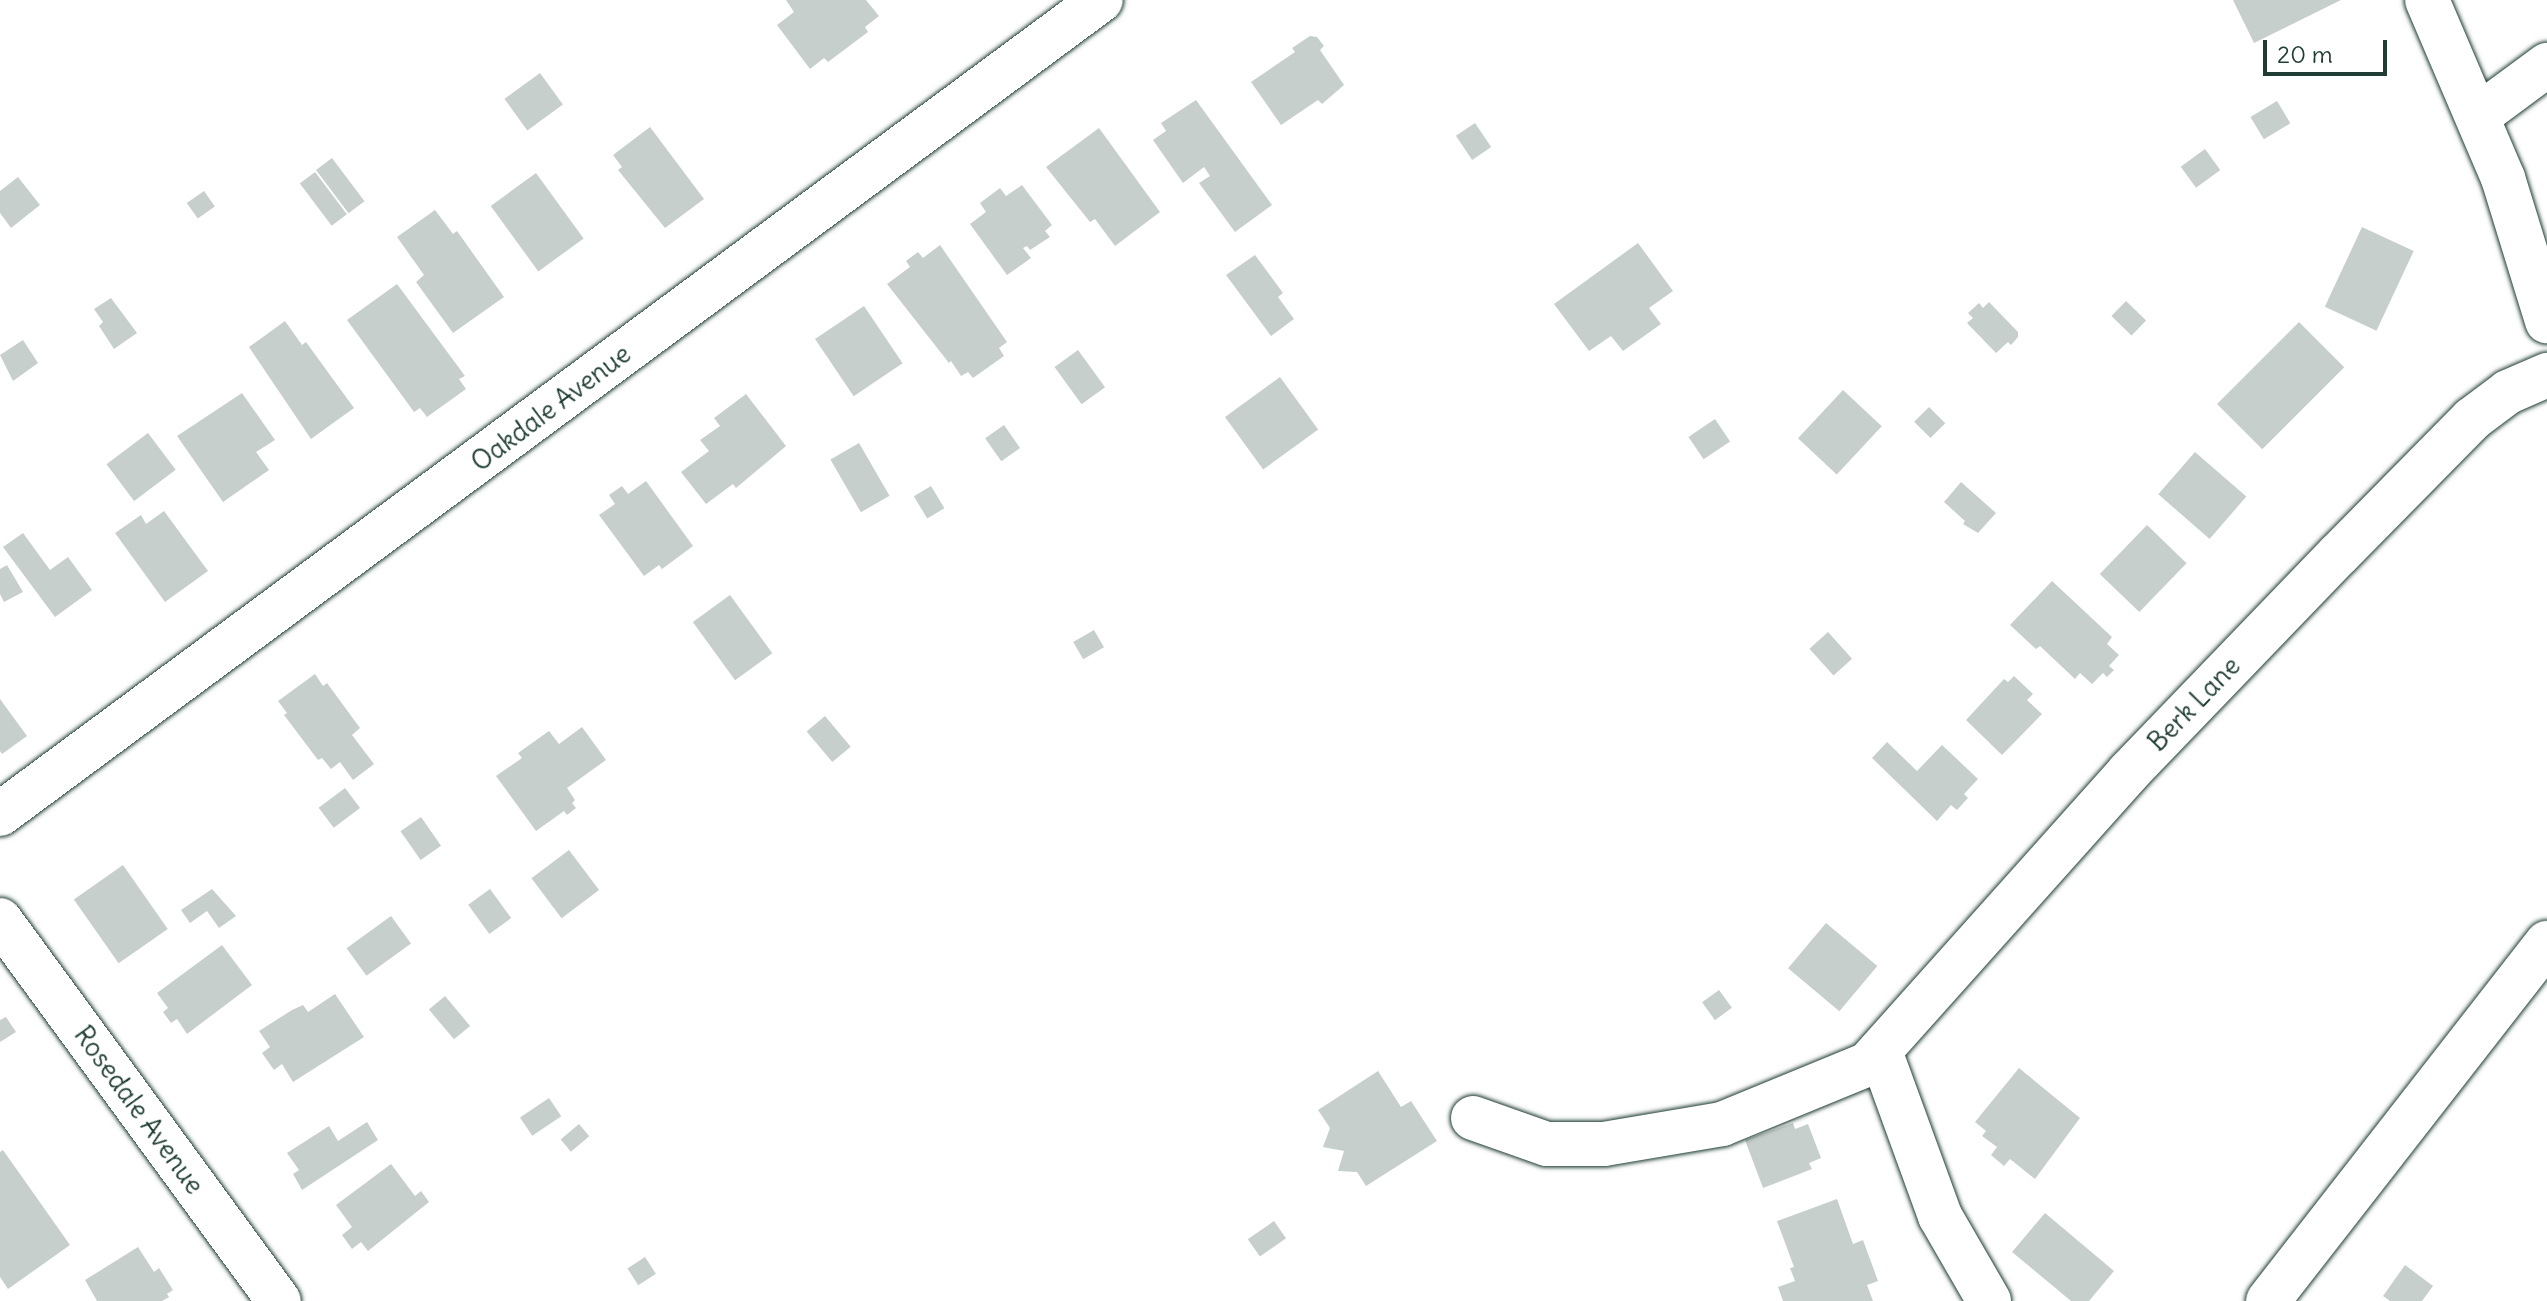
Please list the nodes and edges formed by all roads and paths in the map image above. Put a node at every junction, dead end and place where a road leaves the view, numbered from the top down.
1 (1101, 0) edge
2 (2427, 0) edge
3 (2547, 65) edge
4 (2478, 116) junction
5 (2547, 321) edge
6 (2547, 375) edge
7 (0, 814) edge
8 (0, 920) edge
9 (2547, 943) edge
10 (1874, 1058) junction
11 (1473, 1118) dead end
12 (279, 1301) edge
13 (1989, 1301) edge
14 (2268, 1301) edge

1 - 7 street, Oakdale Avenue
2 - 4 street
3 - 4 street
4 - 5 street
6 - 10 street, Berk Lane
8 - 12 street, Rosedale Avenue
9 - 14 street
10 - 11 street
10 - 13 street

